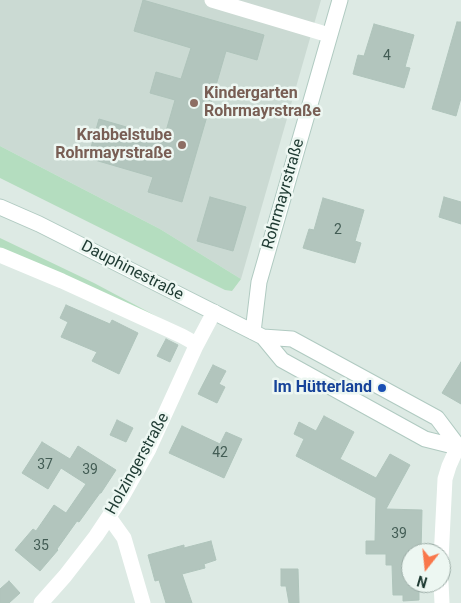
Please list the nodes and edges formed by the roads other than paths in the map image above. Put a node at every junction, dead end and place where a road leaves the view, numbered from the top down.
1 (212, 0) edge
2 (340, 0) edge
3 (330, 35) junction
4 (0, 207) edge
5 (0, 254) edge
6 (214, 312) junction
7 (258, 334) junction
8 (196, 346) junction
9 (459, 447) edge
10 (109, 517) junction
11 (442, 543) edge
12 (41, 603) edge
13 (143, 603) edge

1 - 3 street
2 - 3 street, Rohrmayrstraße
3 - 7 street, Rohrmayrstraße
4 - 6 street, Dauphinestraße
5 - 8 street
6 - 7 street, Dauphinestraße
6 - 8 street, Holzingerstraße
7 - 9 street, Dauphinestraße
7 - 9 street, Dauphinestraße
8 - 10 street, Holzingerstraße
9 - 11 street
10 - 12 street, Holzingerstraße
10 - 13 street

